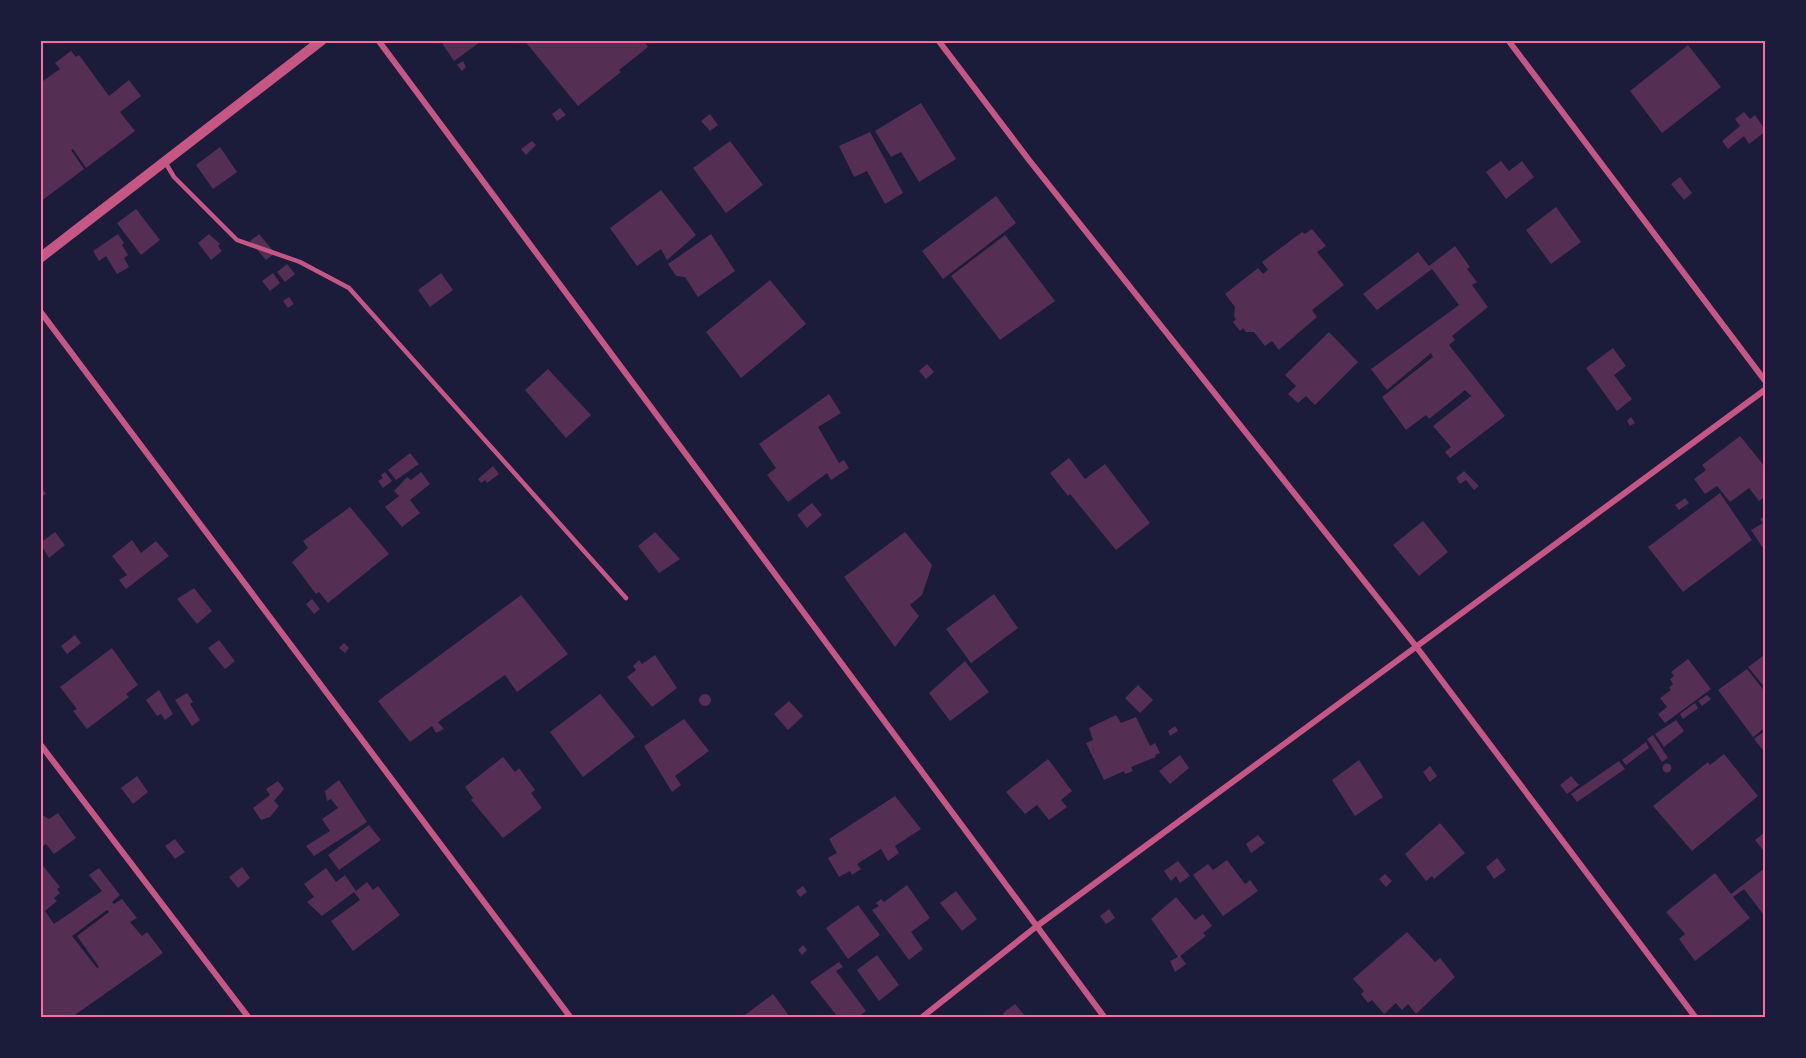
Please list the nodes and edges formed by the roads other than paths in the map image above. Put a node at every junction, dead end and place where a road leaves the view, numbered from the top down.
1 (322, 40) edge
2 (378, 40) edge
3 (938, 40) edge
4 (1508, 40) edge
5 (165, 162) junction
6 (40, 258) edge
7 (40, 311) edge
8 (1766, 382) edge
9 (1766, 389) edge
10 (626, 598) dead end
11 (1415, 645) junction
12 (40, 744) edge
13 (1037, 926) junction
14 (249, 1017) edge
15 (571, 1017) edge
16 (921, 1017) edge
17 (1105, 1017) edge
18 (1696, 1017) edge

1 - 5 street
2 - 13 street
3 - 11 street
4 - 8 street
5 - 6 street
5 - 10 lane
7 - 15 street
9 - 11 street
11 - 13 street
11 - 18 street
12 - 14 street
13 - 16 street
13 - 17 street

